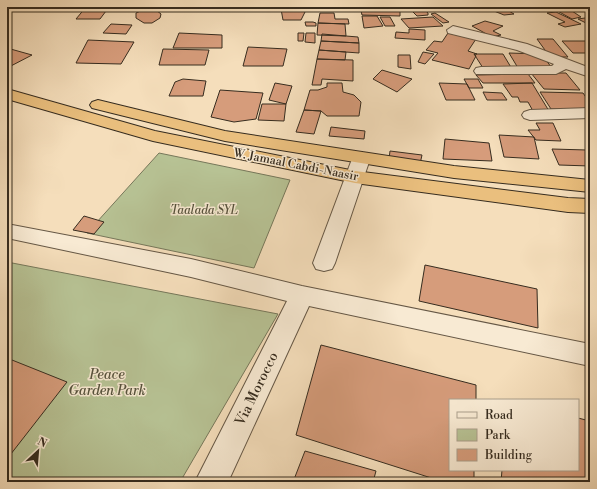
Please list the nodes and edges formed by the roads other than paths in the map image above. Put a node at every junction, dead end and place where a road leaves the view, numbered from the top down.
1 (453, 30) dead end
2 (564, 62) junction
3 (481, 71) dead end
4 (590, 73) edge
5 (7, 79) edge
6 (7, 94) edge
7 (56, 95) junction
8 (41, 105) junction
9 (590, 113) edge
10 (530, 115) dead end
11 (358, 168) junction
12 (590, 186) edge
13 (590, 206) edge
14 (7, 231) edge
15 (324, 263) dead end
16 (302, 295) junction
17 (590, 355) edge
18 (211, 482) edge

1 - 2 street
2 - 3 street
2 - 4 street
5 - 7 highway, W. Jamaal Cabdi-Naasir
6 - 8 highway, W. Jamaal Cabdi-Naasir
7 - 8 highway
7 - 11 highway, W. Jamaal Cabdi-Naasir
8 - 11 highway, W. Jamaal Cabdi-Naasir
9 - 10 street
11 - 12 highway, W. Jamaal Cabdi-Naasir
11 - 13 highway, W. Jamaal Cabdi-Naasir
11 - 15 street
14 - 16 street
16 - 17 street
16 - 18 street, Via Morocco

